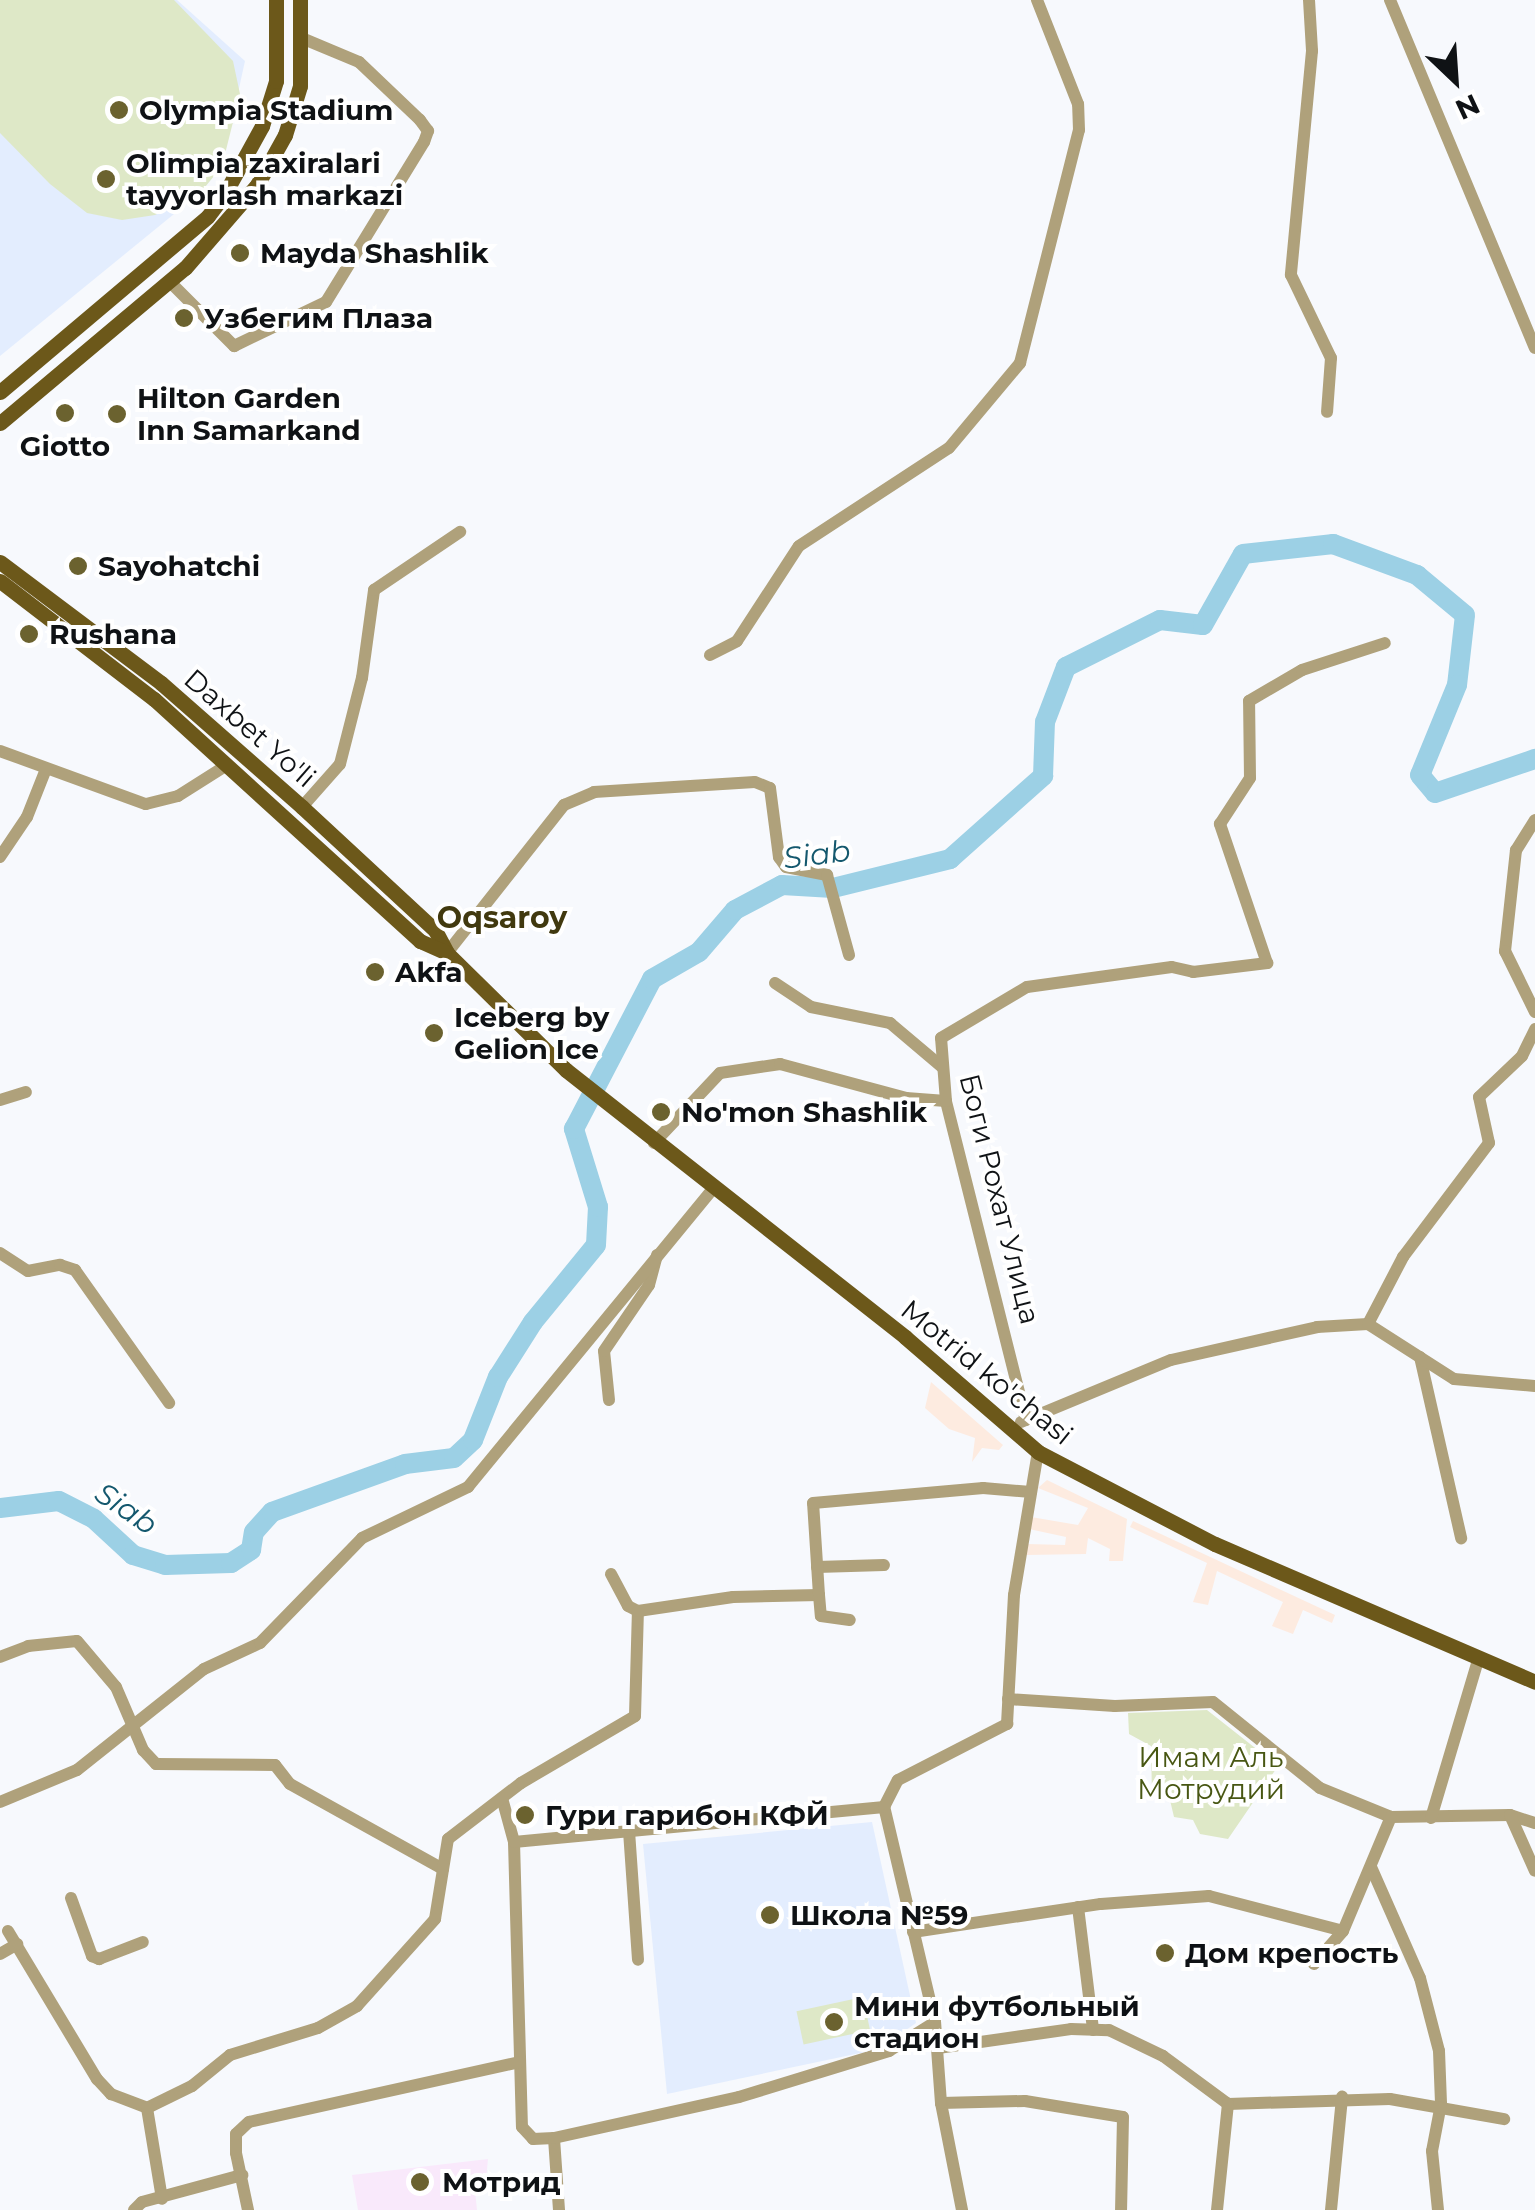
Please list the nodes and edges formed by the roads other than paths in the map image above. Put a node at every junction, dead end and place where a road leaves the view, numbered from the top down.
1 (276, 0) edge
2 (300, 0) edge
3 (1038, 0) edge
4 (1309, 0) edge
5 (1390, 0) edge
6 (304, 39) junction
7 (170, 282) junction
8 (1535, 348) edge
9 (0, 392) edge
10 (1327, 412) dead end
11 (0, 423) edge
12 (460, 532) dead end
13 (0, 562) edge
14 (0, 581) edge
15 (1385, 643) dead end
16 (710, 655) dead end
17 (0, 751) edge
18 (227, 765) junction
19 (46, 769) junction
20 (302, 806) junction
21 (1535, 820) edge
22 (0, 856) edge
23 (447, 952) junction
24 (849, 955) dead end
25 (775, 983) dead end
26 (1535, 1012) edge
27 (1535, 1029) edge
28 (942, 1067) junction
29 (566, 1070) joint
30 (26, 1092) dead end
31 (0, 1100) edge
32 (946, 1101) junction
33 (654, 1143) junction
34 (712, 1190) junction
35 (658, 1252) junction
36 (0, 1253) edge
37 (1368, 1324) junction
38 (1420, 1357) junction
39 (1535, 1386) edge
40 (609, 1400) dead end
41 (168, 1404) dead end
42 (1026, 1420) junction
43 (1010, 1428) junction
44 (1038, 1452) junction
45 (1031, 1492) junction
46 (1460, 1538) dead end
47 (884, 1565) dead end
48 (817, 1567) junction
49 (611, 1574) dead end
50 (818, 1596) junction
51 (638, 1611) junction
52 (850, 1620) dead end
53 (0, 1657) edge
54 (1479, 1657) junction
55 (1535, 1682) edge
56 (1008, 1699) junction
57 (136, 1726) junction
58 (502, 1798) junction
59 (0, 1802) edge
60 (884, 1808) junction
61 (1510, 1815) junction
62 (1391, 1817) junction
63 (1431, 1818) junction
64 (1535, 1823) edge
65 (629, 1831) junction
66 (514, 1842) junction
67 (1371, 1868) junction
68 (443, 1870) junction
69 (1535, 1871) edge
70 (71, 1898) dead end
71 (1078, 1907) junction
72 (8, 1931) dead end
73 (1343, 1931) junction
74 (913, 1932) junction
75 (143, 1942) dead end
76 (17, 1944) junction
77 (0, 1954) edge
78 (638, 1960) dead end
79 (1314, 1964) dead end
80 (934, 2022) junction
81 (1094, 2030) junction
82 (938, 2048) junction
83 (519, 2062) junction
84 (1342, 2097) junction
85 (941, 2103) junction
86 (1228, 2104) junction
87 (147, 2108) junction
88 (1438, 2110) junction
89 (1504, 2119) dead end
90 (554, 2138) junction
91 (242, 2175) junction
92 (162, 2198) junction
93 (134, 2210) edge
94 (248, 2210) edge
95 (559, 2210) edge
96 (962, 2210) edge
97 (1121, 2210) edge
98 (1217, 2210) edge
99 (1332, 2210) edge
100 (1438, 2210) edge

1 - 9 main road
2 - 6 main road
3 - 16 street
4 - 10 street
5 - 8 street
6 - 7 main road
6 - 7 street
7 - 11 main road
12 - 20 street
13 - 20 main road, Daxbet Yo'li
14 - 18 main road, Daxbet Yo'li
15 - 28 street, Боги Рохат Улица
17 - 19 street
18 - 19 street
18 - 23 main road, Daxbet Yo'li
19 - 22 street
20 - 23 main road, Daxbet Yo'li
21 - 26 street
23 - 24 street
23 - 29 main road, Daxbet Yo'li
25 - 28 street
27 - 37 street
28 - 32 street, Боги Рохат Улица
29 - 33 main road, Motrid ko'chasi
30 - 31 street
32 - 33 street
32 - 42 street, Боги Рохат Улица
33 - 34 main road, Motrid ko'chasi
34 - 35 street
34 - 43 main road, Motrid ko'chasi
35 - 40 street
35 - 57 street
36 - 41 street
37 - 38 street
37 - 42 street
38 - 39 street
38 - 46 street
42 - 43 street
43 - 44 main road, Motrid ko'chasi
44 - 45 street
44 - 54 main road, Motrid ko'chasi
45 - 48 street
45 - 56 street
47 - 48 street
48 - 50 street
49 - 51 street
50 - 51 street
50 - 52 street
51 - 58 street
53 - 57 street
54 - 55 main road, Motrid ko'chasi
54 - 63 street
56 - 60 street
56 - 62 street
57 - 59 street
57 - 68 street
58 - 66 street
58 - 68 street
60 - 65 street
60 - 74 street
61 - 63 street
61 - 64 street
61 - 69 street
62 - 63 street
62 - 67 street
65 - 66 street
65 - 78 street
66 - 83 street
67 - 73 street
67 - 88 street
68 - 87 street
70 - 75 street
71 - 73 street
71 - 74 street
71 - 81 street
72 - 76 street
73 - 79 street
74 - 80 street
76 - 77 street
76 - 87 street
80 - 82 street
80 - 90 street
81 - 82 street
81 - 86 street
82 - 85 street
83 - 90 street
83 - 91 street
84 - 86 street
84 - 88 street
84 - 99 street
85 - 96 street
85 - 97 street
86 - 98 street
87 - 92 street
88 - 89 street
88 - 100 street
90 - 95 street
91 - 92 street
91 - 94 street
92 - 93 street

